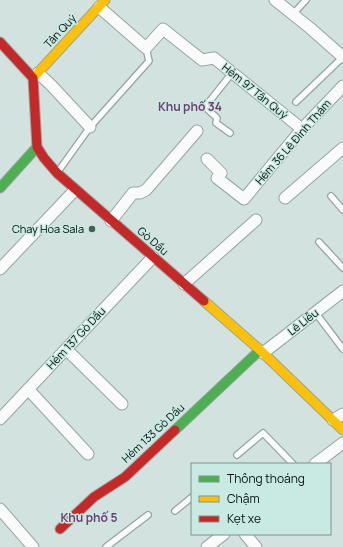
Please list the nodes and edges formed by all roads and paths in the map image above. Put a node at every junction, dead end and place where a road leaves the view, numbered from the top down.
1 (275, 0) edge
2 (306, 0) edge
3 (102, 4) edge
4 (293, 14) junction
5 (1, 46) edge
6 (146, 48) junction
7 (341, 52) edge
8 (232, 73) junction
9 (35, 76) junction
10 (343, 86) edge
11 (296, 102) dead end
12 (90, 127) junction
13 (302, 129) junction
14 (197, 131) dead end
15 (230, 133) dead end
16 (38, 148) junction
17 (343, 148) edge
18 (207, 160) dead end
19 (57, 173) junction
20 (0, 188) edge
21 (75, 190) junction
22 (331, 196) dead end
23 (285, 198) dead end
24 (343, 210) edge
25 (256, 220) dead end
26 (111, 221) junction
27 (319, 242) dead end
28 (153, 257) junction
29 (343, 268) edge
30 (0, 269) edge
31 (184, 284) junction
32 (343, 291) edge
33 (315, 312) junction
34 (66, 349) junction
35 (343, 349) edge
36 (261, 351) junction
37 (28, 389) junction
38 (122, 404) dead end
39 (343, 414) edge
40 (0, 419) edge
41 (333, 420) junction
42 (343, 430) edge
43 (343, 442) edge
44 (88, 454) dead end
45 (238, 455) dead end
46 (292, 463) edge
47 (316, 463) edge
48 (191, 499) edge
49 (0, 509) edge
50 (176, 511) dead end
51 (148, 515) dead end
52 (60, 529) dead end
53 (223, 535) edge
54 (246, 535) edge
55 (33, 547) edge
56 (106, 547) edge
57 (207, 547) edge
58 (256, 547) edge

1 - 4 street
2 - 4 lane
3 - 6 street
3 - 9 street, Tân Quý
4 - 7 street
5 - 9 street
6 - 8 street, Hẻm 97 Tân Quý
6 - 12 lane
7 - 11 lane
8 - 13 street, Hẻm 97 Tân Quý
8 - 15 lane
9 - 12 street
9 - 16 street
10 - 13 street, Hẻm 36 Lê Đình Thám
12 - 19 lane
13 - 18 street, Hẻm 36 Lê Đình Thám
14 - 26 street
16 - 19 street, Gò Dầu
16 - 20 street
17 - 23 street
19 - 21 street, Gò Dầu
21 - 26 street, Gò Dầu
21 - 30 street
22 - 24 lane
25 - 31 street
26 - 28 street, Gò Dầu
27 - 29 lane
28 - 31 street, Gò Dầu
28 - 34 street, Hẻm 137 Gò Dầu
31 - 36 street, Gò Dầu
32 - 33 street, Lê Liễu
33 - 35 lane
33 - 36 street, Lê Liễu
34 - 37 street, Hẻm 137 Gò Dầu
34 - 38 street
36 - 41 street, Gò Dầu
36 - 52 street, Hẻm 133 Gò Dầu
37 - 40 street, Hẻm 137 Gò Dầu
37 - 44 street
39 - 41 street
41 - 42 street, Gò Dầu
43 - 47 street
45 - 46 lane
48 - 50 lane
49 - 55 street
51 - 56 lane
53 - 57 street
54 - 58 street

